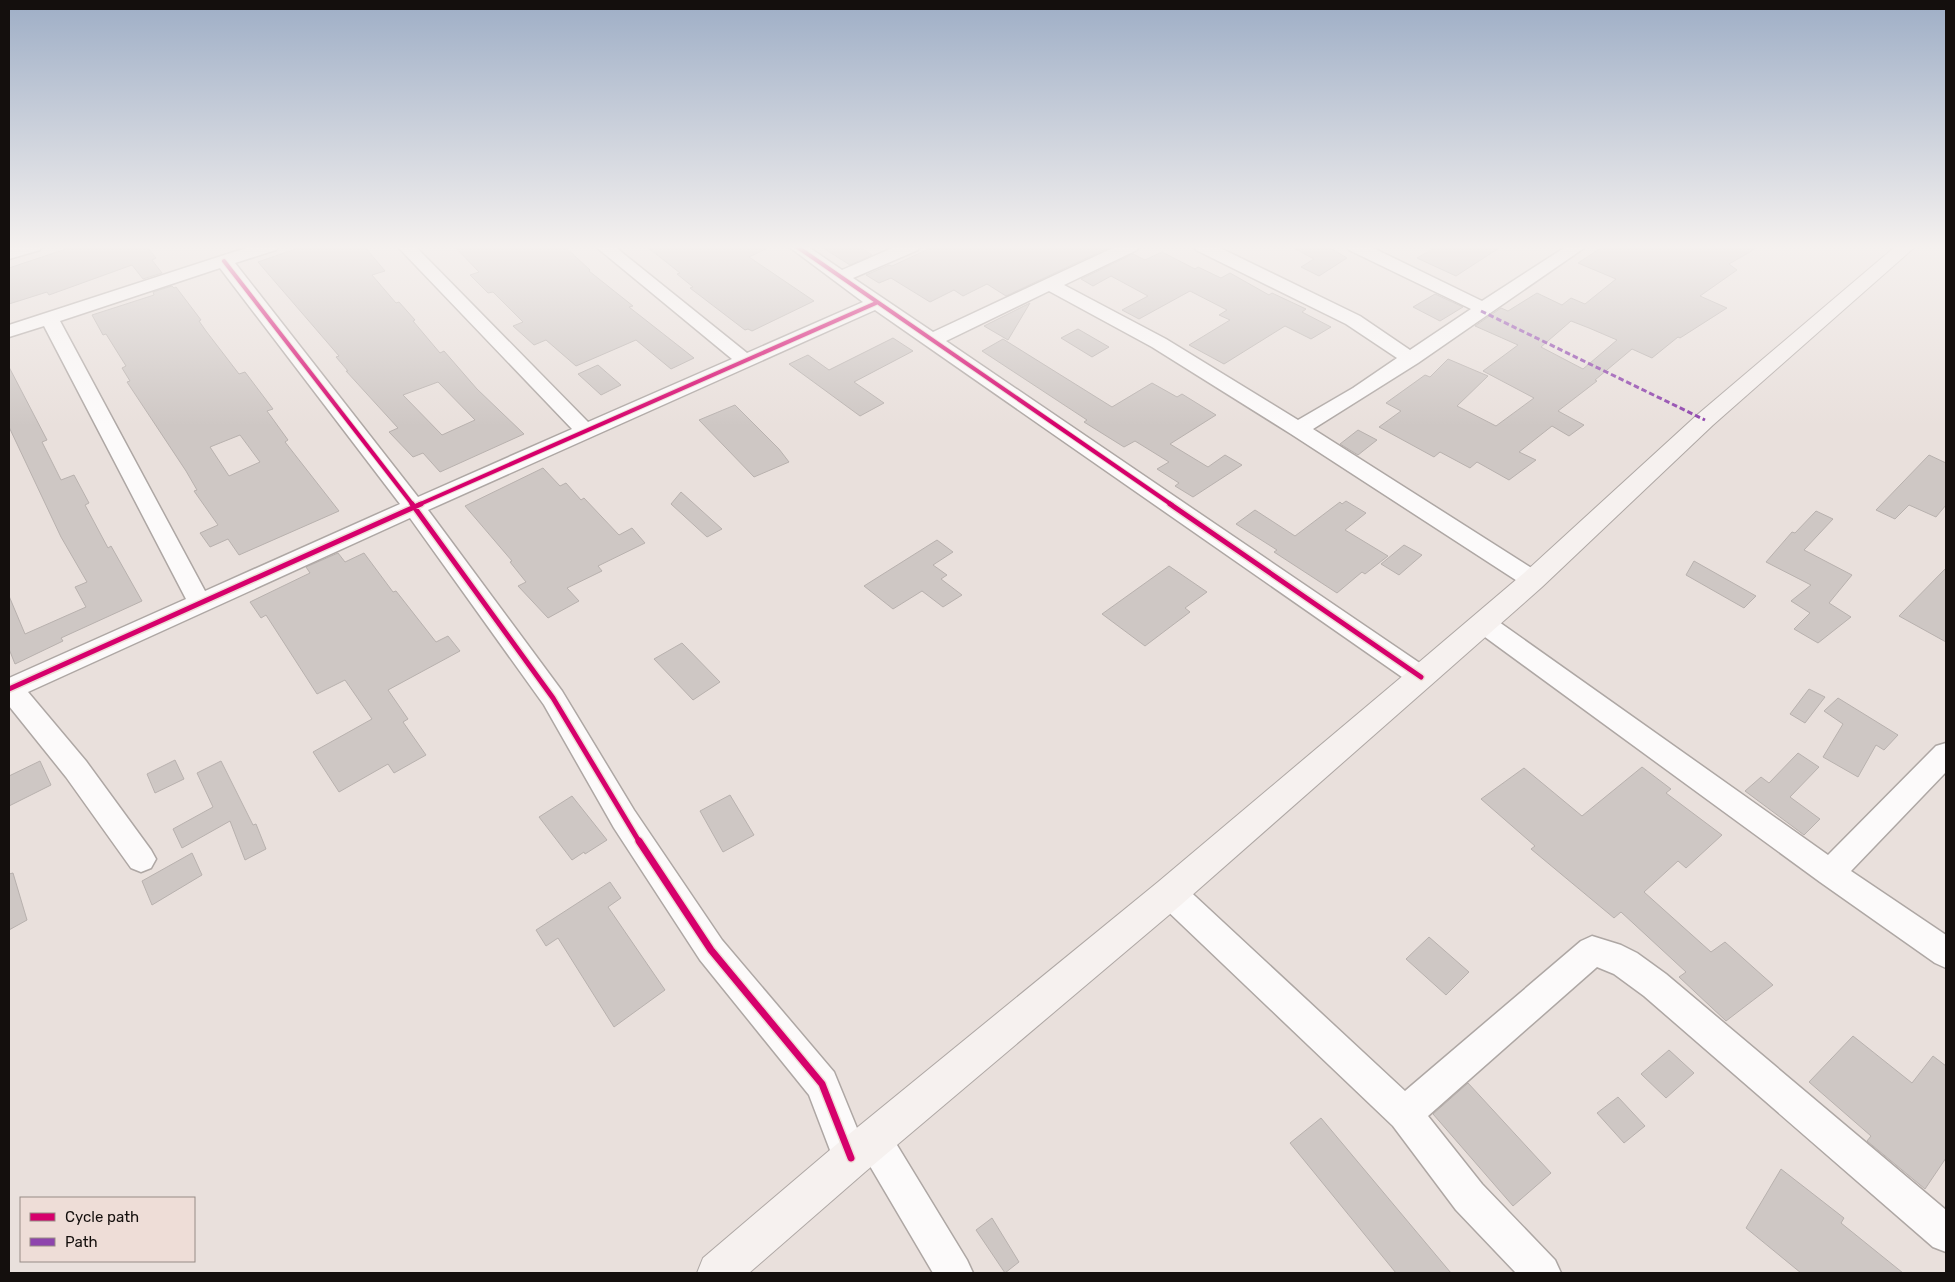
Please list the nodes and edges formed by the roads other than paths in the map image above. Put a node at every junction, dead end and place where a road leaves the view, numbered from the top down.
1 (86, 306) edge
2 (259, 306) edge
3 (463, 306) edge
4 (677, 306) edge
5 (872, 306) edge
6 (879, 306) edge
7 (1006, 306) edge
8 (1090, 306) edge
9 (1324, 306) edge
10 (1479, 306) edge
11 (1486, 306) edge
12 (1838, 306) edge
13 (1483, 308) junction
14 (49, 318) junction
15 (9, 331) edge
16 (932, 340) junction
17 (1411, 358) junction
18 (746, 361) junction
19 (1298, 428) junction
20 (586, 432) junction
21 (414, 507) junction
22 (1533, 580) junction
23 (200, 604) junction
24 (1483, 624) junction
25 (1421, 678) junction
26 (9, 689) edge
27 (1945, 758) edge
28 (141, 859) dead end
29 (1830, 873) junction
30 (1170, 893) junction
31 (1946, 953) edge
32 (1405, 1114) junction
33 (863, 1148) junction
34 (1946, 1234) edge
35 (718, 1273) edge
36 (954, 1273) edge
37 (1542, 1273) edge

1 - 14 street
2 - 21 street
3 - 20 street
4 - 18 street
5 - 18 street
6 - 16 street
7 - 16 street
8 - 19 street
9 - 17 street
10 - 13 street
11 - 13 street
12 - 22 main road
13 - 17 street
14 - 15 street
14 - 23 street
16 - 25 street
17 - 19 street
18 - 20 street
19 - 22 street
20 - 21 street
21 - 23 street
21 - 33 street
22 - 24 main road
23 - 26 street
24 - 25 main road
24 - 29 street
25 - 30 main road
26 - 28 street
27 - 29 street
29 - 31 street
30 - 32 street
30 - 33 main road
32 - 34 street
32 - 37 street
33 - 35 main road
33 - 36 street

